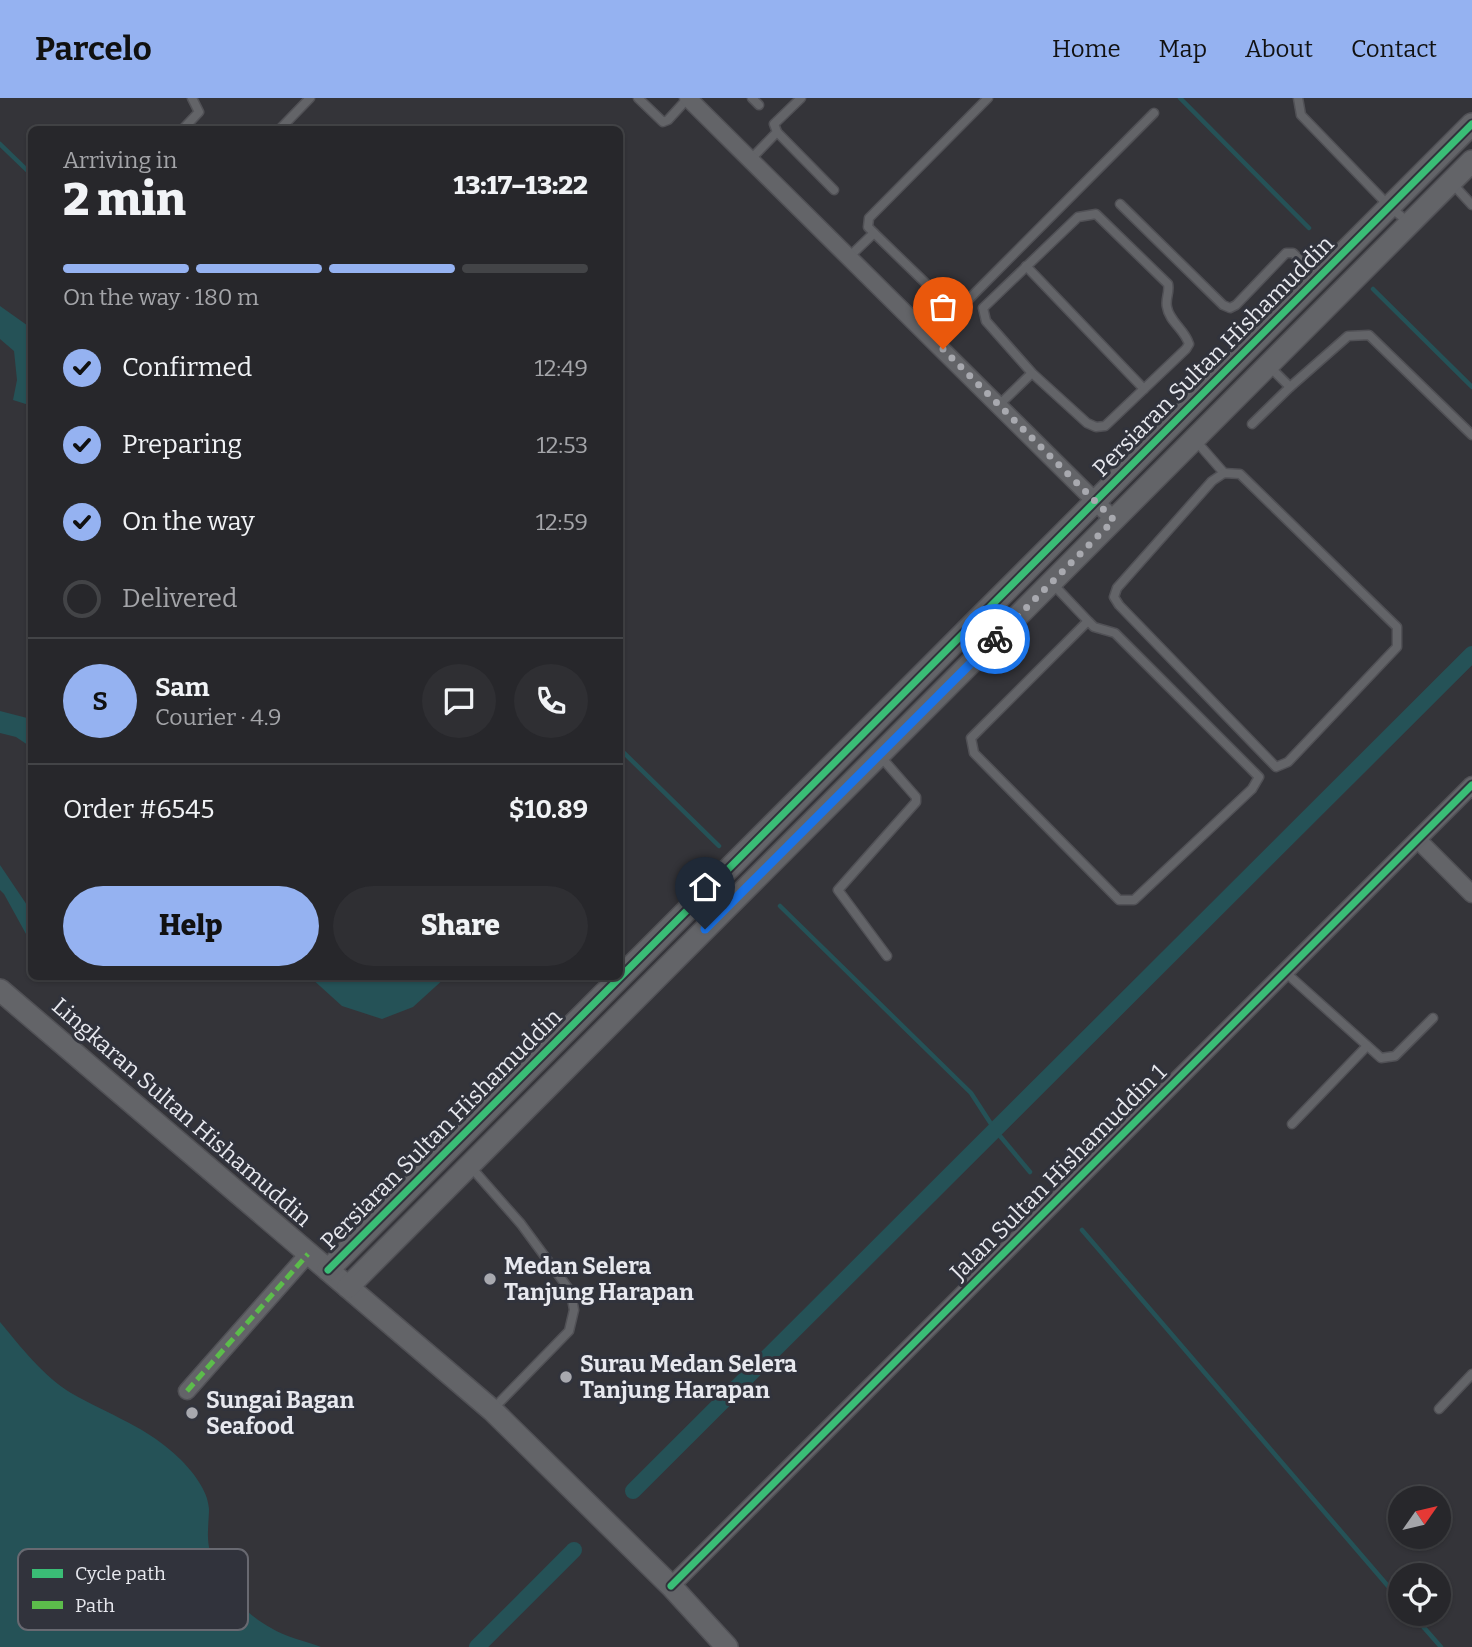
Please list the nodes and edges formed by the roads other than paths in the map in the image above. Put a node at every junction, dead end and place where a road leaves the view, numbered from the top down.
1 (192, 98) edge
2 (310, 98) edge
3 (638, 98) edge
4 (688, 98) edge
5 (752, 98) edge
6 (801, 98) edge
7 (988, 98) edge
8 (1298, 98) edge
9 (760, 105) dead end
10 (1154, 113) dead end
11 (1472, 124) edge
12 (186, 126) edge
13 (283, 126) edge
14 (777, 132) junction
15 (750, 160) junction
16 (1472, 161) edge
17 (1451, 182) junction
18 (834, 190) dead end
19 (1120, 204) dead end
20 (1472, 205) edge
21 (1390, 207) junction
22 (1410, 223) junction
23 (874, 233) junction
24 (849, 257) junction
25 (1026, 266) junction
26 (1318, 278) junction
27 (1268, 365) junction
28 (1032, 373) junction
29 (1290, 387) junction
30 (1144, 389) junction
31 (999, 405) junction
32 (1251, 425) dead end
33 (1472, 435) edge
34 (1194, 439) junction
35 (1224, 473) junction
36 (1096, 501) junction
37 (1114, 520) junction
38 (1051, 582) junction
39 (1088, 621) junction
40 (879, 755) junction
41 (1472, 785) edge
42 (1418, 840) junction
43 (1472, 894) edge
44 (887, 956) dead end
45 (1285, 972) junction
46 (623, 975) edge
47 (618, 980) edge
48 (0, 990) edge
49 (1433, 1018) dead end
50 (1367, 1046) junction
51 (551, 1047) junction
52 (570, 1064) junction
53 (1292, 1124) dead end
54 (469, 1165) junction
55 (308, 1254) junction
56 (328, 1270) junction
57 (348, 1287) junction
58 (1472, 1374) edge
59 (187, 1391) dead end
60 (1438, 1409) dead end
61 (492, 1410) junction
62 (671, 1586) junction
63 (727, 1647) edge

1 - 12 lane
2 - 13 lane
3 - 4 lane
4 - 15 street
5 - 9 lane
6 - 14 lane
7 - 23 lane
8 - 21 lane
10 - 23 lane
11 - 21 street, Persiaran Sultan Hishamuddin
14 - 15 lane
14 - 18 lane
15 - 24 street
16 - 17 street, Persiaran Sultan Hishamuddin
17 - 20 lane
17 - 22 street, Persiaran Sultan Hishamuddin
19 - 26 lane
21 - 22 lane
21 - 26 street, Persiaran Sultan Hishamuddin
22 - 27 street, Persiaran Sultan Hishamuddin
23 - 24 lane
24 - 31 street
25 - 28 lane
25 - 30 lane
25 - 30 lane
26 - 36 street, Persiaran Sultan Hishamuddin
27 - 29 lane
27 - 34 street, Persiaran Sultan Hishamuddin
28 - 30 lane
28 - 31 lane
29 - 32 lane
29 - 33 lane
31 - 36 street
34 - 35 lane
34 - 37 street, Persiaran Sultan Hishamuddin
35 - 35 lane
36 - 37 street
36 - 46 street, Persiaran Sultan Hishamuddin
37 - 38 street, Persiaran Sultan Hishamuddin
38 - 39 lane
38 - 40 street, Persiaran Sultan Hishamuddin
39 - 39 lane
40 - 44 lane
40 - 52 street, Persiaran Sultan Hishamuddin
41 - 42 street, Jalan Sultan Hishamuddin 1
42 - 43 street
42 - 45 street, Jalan Sultan Hishamuddin 1
45 - 50 lane
45 - 62 street, Jalan Sultan Hishamuddin 1
47 - 51 street, Persiaran Sultan Hishamuddin
48 - 55 street, Lingkaran Sultan Hishamuddin
49 - 50 lane
50 - 53 lane
51 - 52 street
51 - 56 street, Persiaran Sultan Hishamuddin
52 - 54 street, Persiaran Sultan Hishamuddin
54 - 57 street, Persiaran Sultan Hishamuddin
54 - 61 lane
55 - 56 street, Lingkaran Sultan Hishamuddin
55 - 59 street
56 - 57 street, Lingkaran Sultan Hishamuddin
57 - 61 street, Lingkaran Sultan Hishamuddin
58 - 60 lane
61 - 62 street, Lingkaran Sultan Hishamuddin
62 - 63 street, Lingkaran Sultan Hishamuddin

